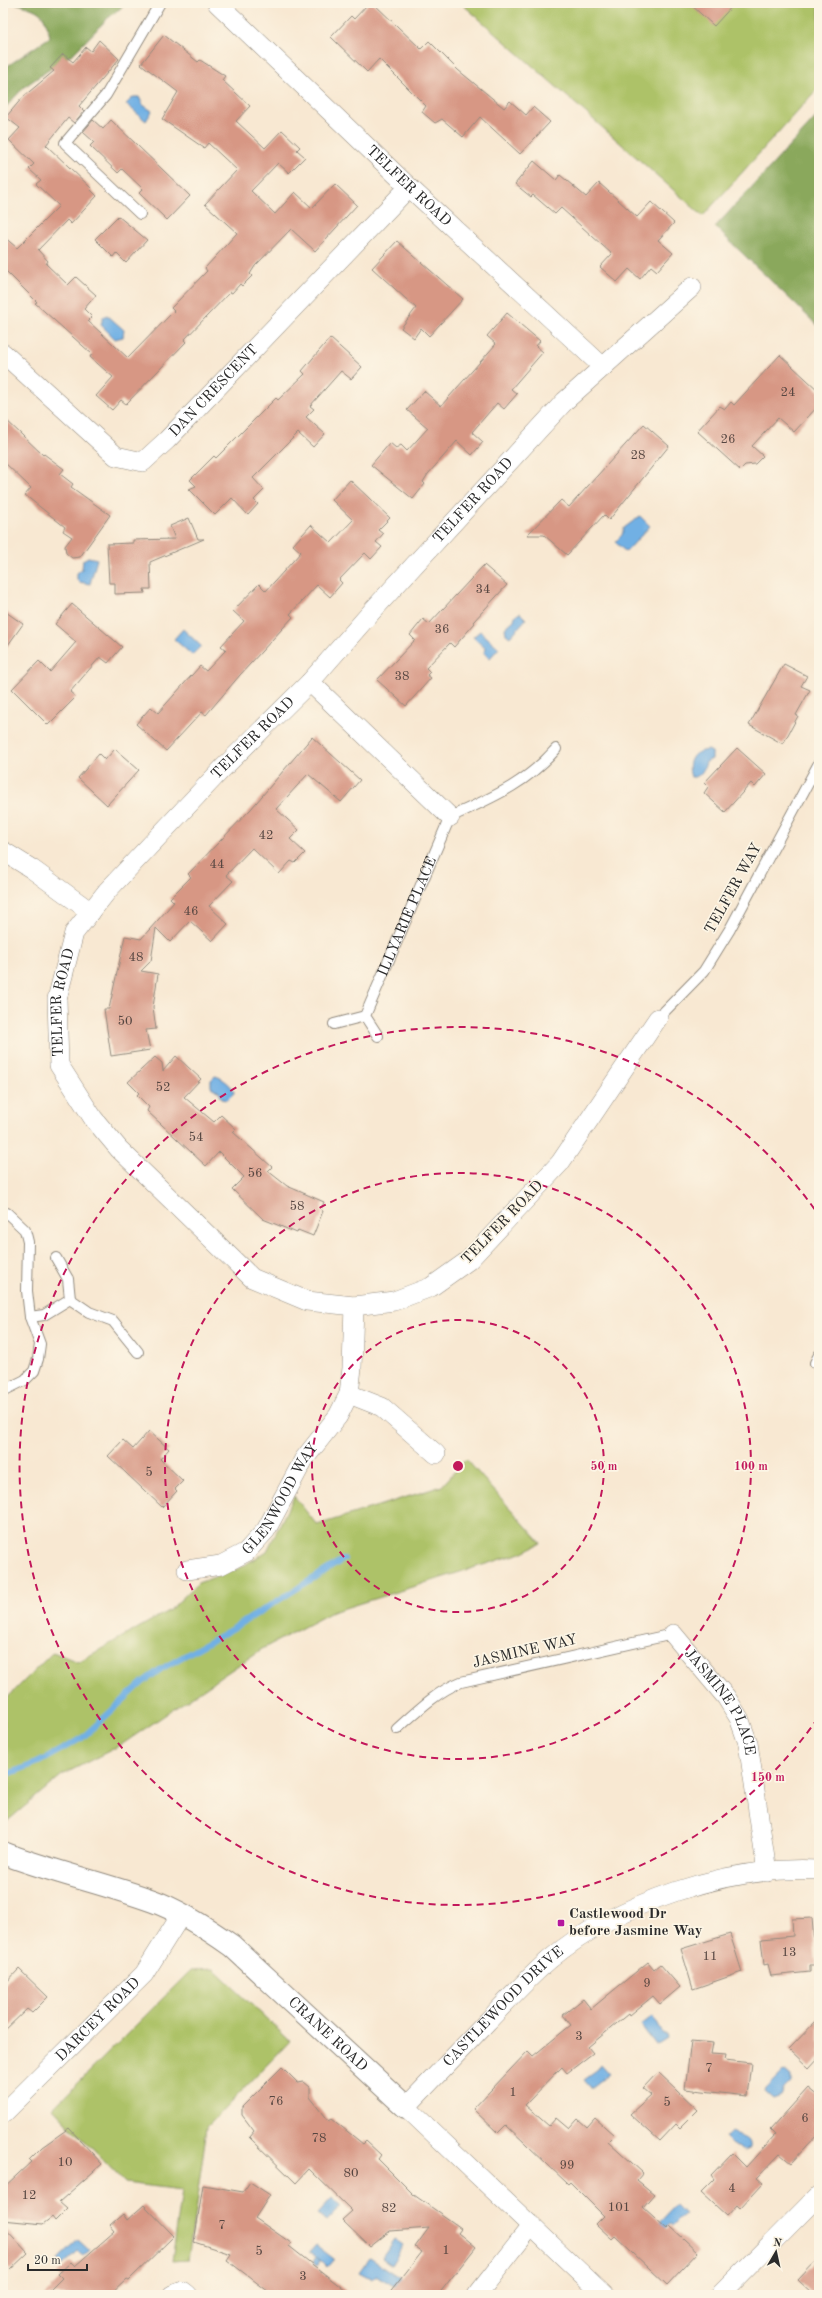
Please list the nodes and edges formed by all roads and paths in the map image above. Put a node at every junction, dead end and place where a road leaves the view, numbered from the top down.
1 (160, 3) edge
2 (217, 3) edge
3 (409, 188) junction
4 (140, 214) dead end
5 (692, 287) dead end
6 (3, 353) edge
7 (603, 367) junction
8 (310, 682) junction
9 (556, 748) dead end
10 (819, 763) edge
11 (450, 817) junction
12 (3, 851) edge
13 (90, 912) junction
14 (365, 1016) junction
15 (658, 1018) joint
16 (334, 1024) dead end
17 (378, 1036) dead end
18 (3, 1212) edge
19 (56, 1258) dead end
20 (70, 1299) junction
21 (354, 1306) junction
22 (30, 1317) junction
23 (138, 1352) dead end
24 (3, 1391) edge
25 (348, 1394) junction
26 (436, 1454) dead end
27 (187, 1570) dead end
28 (673, 1634) joint
29 (397, 1729) dead end
30 (3, 1853) edge
31 (819, 1870) edge
32 (767, 1872) junction
33 (181, 1915) junction
34 (406, 2107) junction
35 (3, 2114) edge
36 (819, 2195) edge
37 (532, 2226) junction
38 (172, 2295) edge
39 (188, 2295) edge
40 (477, 2295) edge
41 (604, 2295) edge
42 (720, 2295) edge

1 - 4 lane
2 - 3 street, TELFER ROAD
3 - 6 street, DAN CRESCENT
3 - 7 street, TELFER ROAD
5 - 7 street, TELFER ROAD
7 - 8 street, TELFER ROAD
8 - 11 street
8 - 13 street, TELFER ROAD
9 - 11 lane
10 - 15 lane, TELFER WAY
11 - 14 lane, ILLYARIE PLACE
12 - 13 street
13 - 21 street, TELFER ROAD
14 - 16 lane
14 - 17 lane
15 - 21 street, TELFER ROAD
18 - 22 lane
19 - 20 lane
20 - 22 lane
20 - 23 lane
21 - 25 street, GLENWOOD WAY
22 - 24 lane
25 - 26 street
25 - 27 street, GLENWOOD WAY
28 - 29 lane, JASMINE WAY
28 - 32 street, JASMINE PLACE
30 - 33 street, CRANE ROAD
31 - 32 street, CASTLEWOOD DRIVE
32 - 34 street, CASTLEWOOD DRIVE
33 - 34 street, CRANE ROAD
33 - 35 street, DARCEY ROAD
34 - 37 street, CRANE ROAD
36 - 42 street
37 - 40 street
37 - 41 street, CRANE ROAD
38 - 39 street

